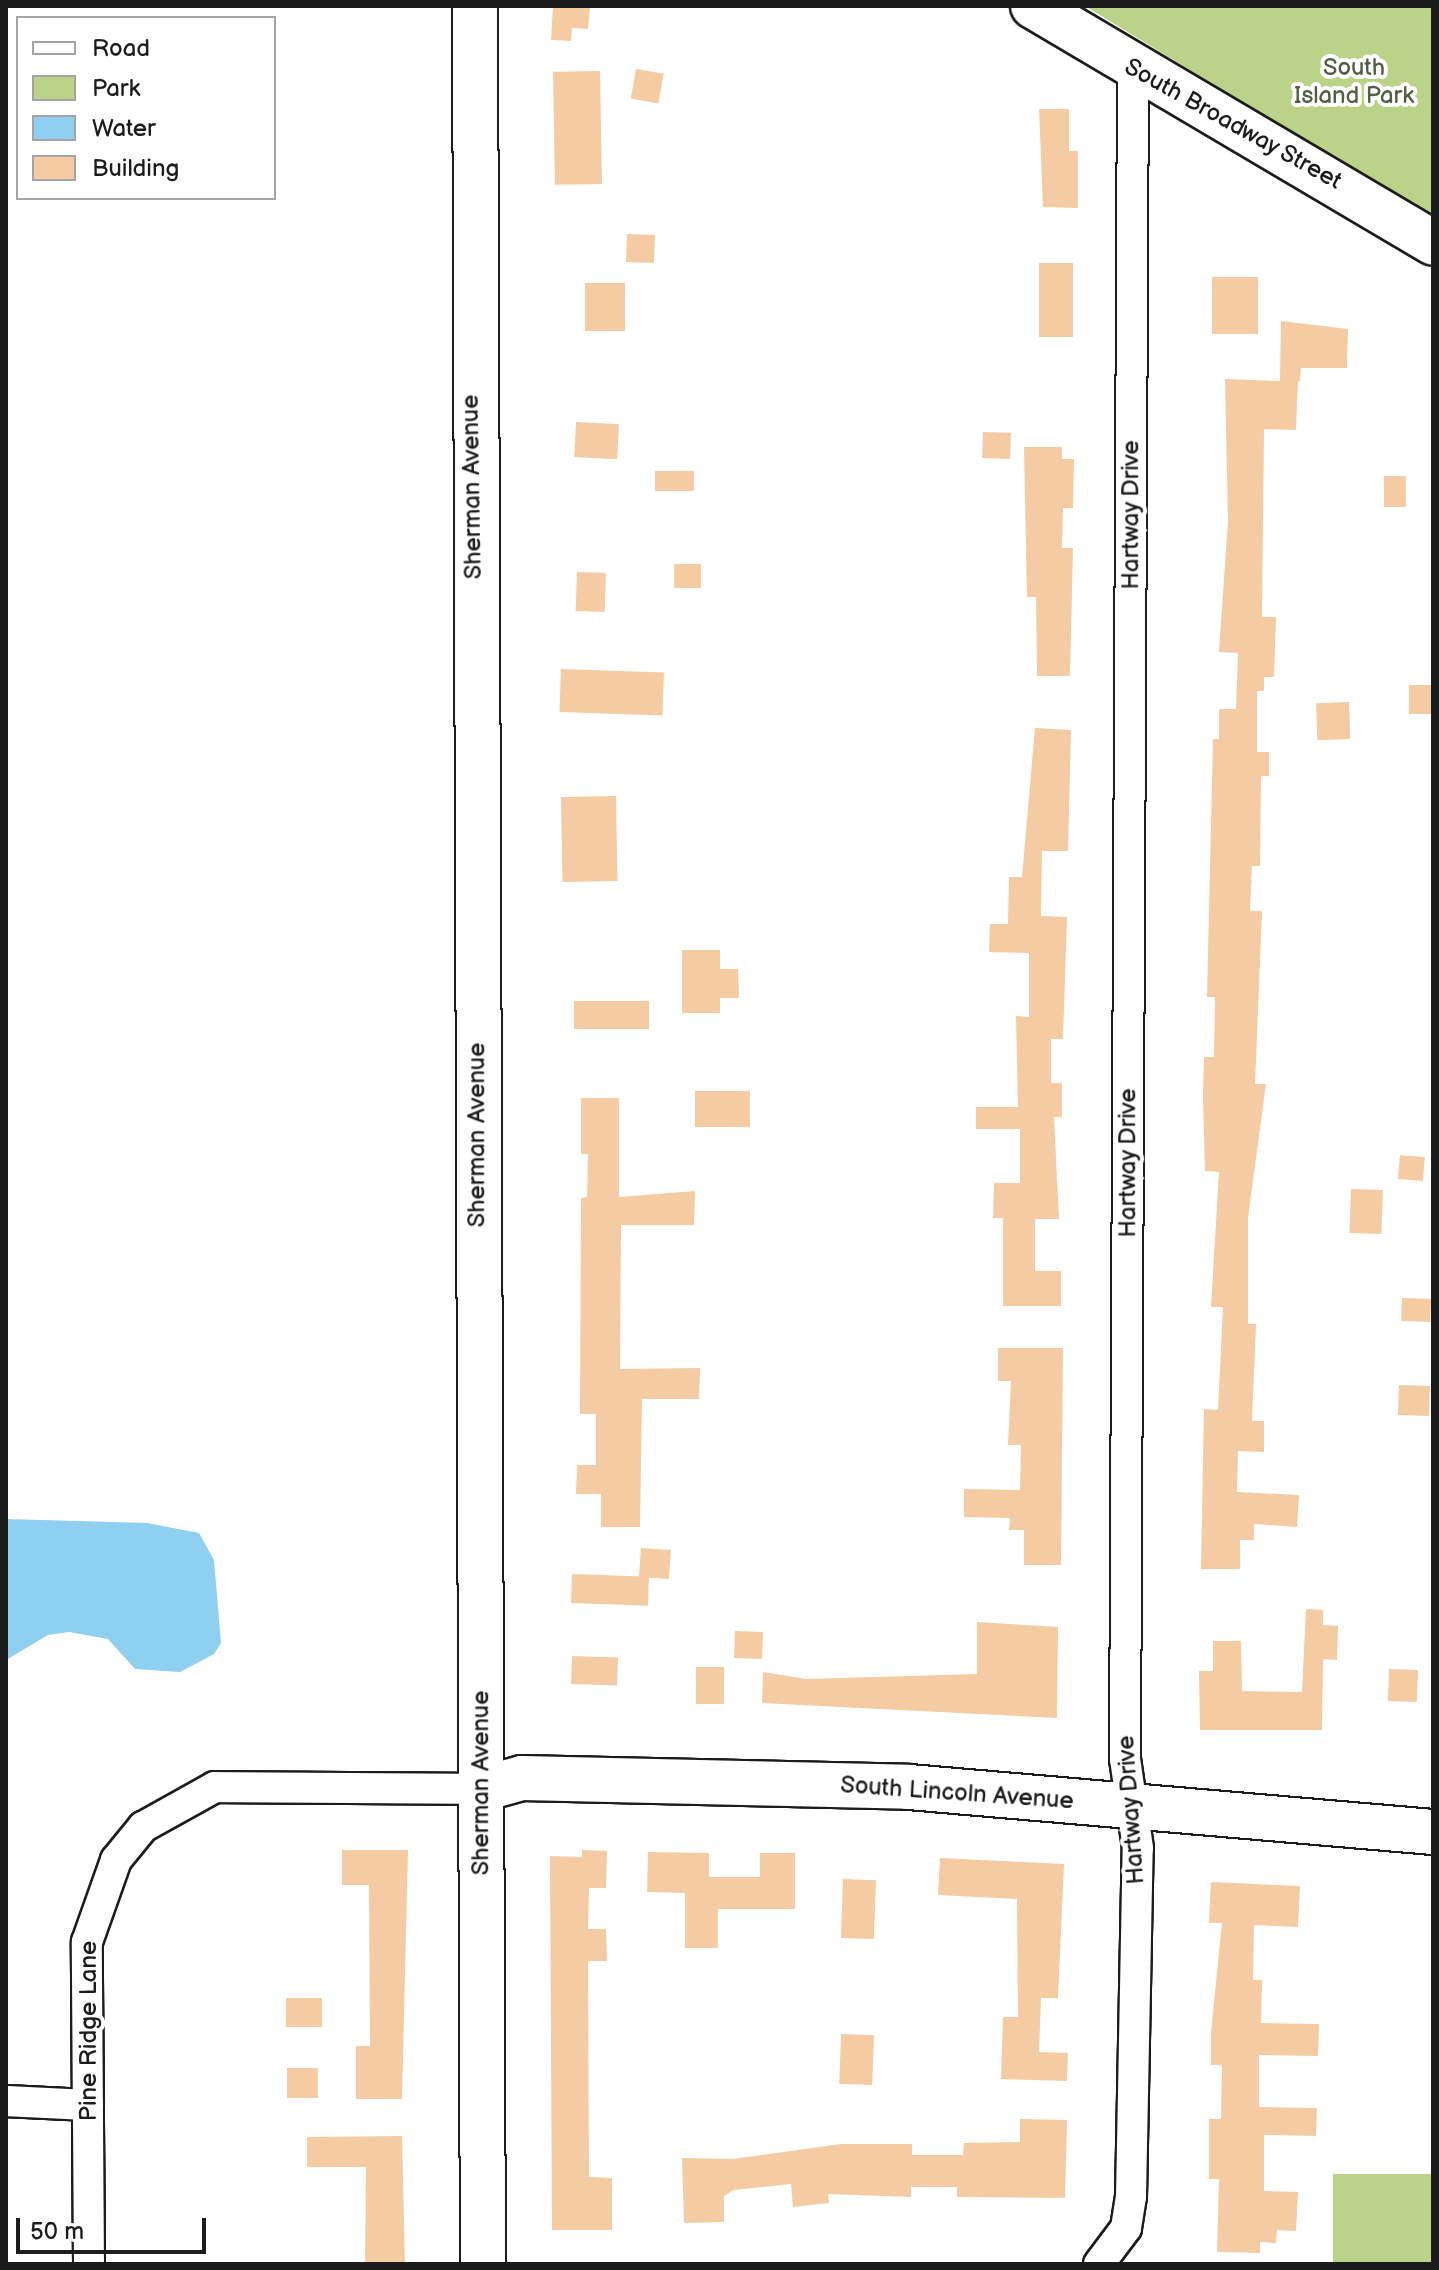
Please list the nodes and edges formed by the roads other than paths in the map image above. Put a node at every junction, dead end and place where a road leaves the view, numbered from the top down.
1 (475, 6) edge
2 (1033, 6) edge
3 (1133, 69) junction
4 (1433, 243) edge
5 (482, 1789) junction
6 (1131, 1804) junction
7 (1433, 1832) edge
8 (6, 2101) edge
9 (88, 2105) junction
10 (1106, 2258) edge
11 (89, 2264) edge
12 (483, 2264) edge

1 - 5 street, Sherman Avenue
2 - 3 street, South Broadway Street
3 - 4 street, South Broadway Street
3 - 6 street, Hartway Drive
5 - 6 street, South Lincoln Avenue
5 - 9 street, Pine Ridge Lane
5 - 12 street, Sherman Avenue
6 - 7 street, South Lincoln Avenue
6 - 10 street, Hartway Drive
8 - 9 street
9 - 11 street, Pine Ridge Lane

